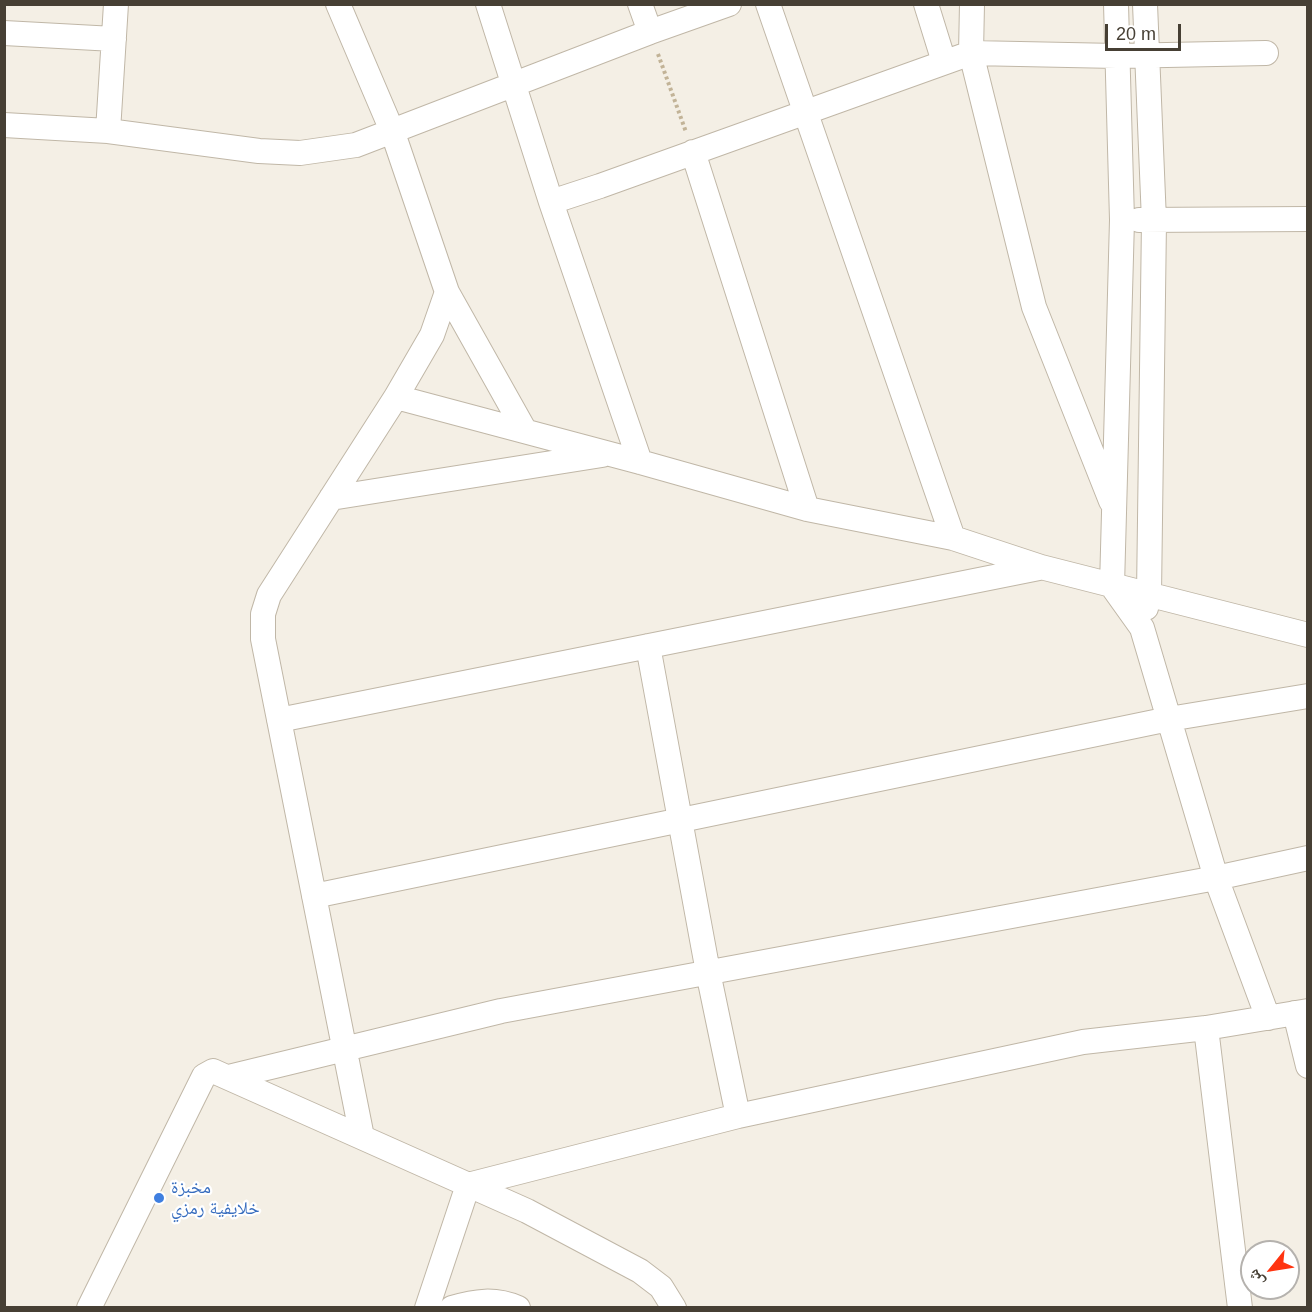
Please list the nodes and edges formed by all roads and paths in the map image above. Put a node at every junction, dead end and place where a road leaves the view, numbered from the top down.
1 (116, 4) edge
2 (338, 4) edge
3 (488, 4) edge
4 (640, 4) edge
5 (729, 4) edge
6 (768, 4) edge
7 (926, 4) edge
8 (972, 4) edge
9 (1116, 4) edge
10 (1145, 4) edge
11 (650, 32) junction
12 (4, 33) edge
13 (114, 39) junction
14 (971, 53) junction
15 (1266, 53) dead end
16 (1147, 55) junction
17 (1117, 56) junction
18 (944, 62) junction
19 (514, 84) junction
20 (806, 112) junction
21 (4, 125) edge
22 (108, 131) junction
23 (393, 133) junction
24 (693, 152) junction
25 (551, 202) junction
26 (1122, 219) junction
27 (1308, 219) edge
28 (1154, 221) junction
29 (447, 292) junction
30 (396, 397) junction
31 (525, 431) junction
32 (610, 454) junction
33 (640, 462) junction
34 (331, 498) junction
35 (807, 510) junction
36 (1114, 510) junction
37 (953, 538) junction
38 (1041, 567) junction
39 (1112, 586) junction
40 (1149, 594) junction
41 (1142, 628) junction
42 (1308, 635) edge
43 (648, 646) junction
44 (1308, 696) edge
45 (1169, 719) junction
46 (279, 720) junction
47 (681, 821) junction
48 (1308, 858) edge
49 (1216, 878) junction
50 (314, 896) junction
51 (708, 972) junction
52 (1301, 1012) edge
53 (1268, 1018) junction
54 (1206, 1028) junction
55 (344, 1048) junction
56 (1308, 1066) edge
57 (229, 1077) junction
58 (738, 1116) junction
59 (362, 1137) junction
60 (468, 1185) junction
61 (89, 1308) edge
62 (427, 1308) edge
63 (452, 1308) edge
64 (518, 1308) edge
65 (674, 1308) edge
66 (1240, 1308) edge

1 - 13 street
2 - 23 street
3 - 19 street
4 - 11 street
5 - 11 street
6 - 20 street
7 - 18 street
8 - 14 street
9 - 17 street
10 - 16 street
11 - 19 street
11 - 24 path
12 - 13 street
13 - 22 street
14 - 17 street
14 - 18 street
14 - 36 street
15 - 16 street
16 - 17 street
16 - 28 street
17 - 26 street
18 - 20 street
19 - 23 street
19 - 25 street
20 - 24 street
20 - 37 street
21 - 22 street
22 - 23 street
23 - 29 street
24 - 25 street
24 - 35 street
25 - 33 street
26 - 28 street
26 - 36 street
27 - 28 street
28 - 40 street
29 - 30 street
29 - 31 street
30 - 31 street
30 - 34 street
31 - 32 street
32 - 33 street
32 - 34 street
33 - 35 street
34 - 46 street
35 - 37 street
36 - 39 street
37 - 38 street
38 - 39 street
38 - 43 street
39 - 40 street
39 - 41 street
40 - 41 street
40 - 42 street
41 - 45 street
43 - 46 street
43 - 47 street
44 - 45 street
45 - 47 street
45 - 49 street
46 - 50 street
47 - 50 street
47 - 51 street
48 - 49 street
49 - 51 street
49 - 53 street
50 - 55 street
51 - 55 street
51 - 58 street
52 - 53 street
52 - 56 street
53 - 54 street
54 - 58 street
54 - 66 street
55 - 57 street
55 - 59 street
57 - 59 street
57 - 61 street
58 - 60 street
59 - 60 street
60 - 62 street
60 - 65 street
63 - 64 street

